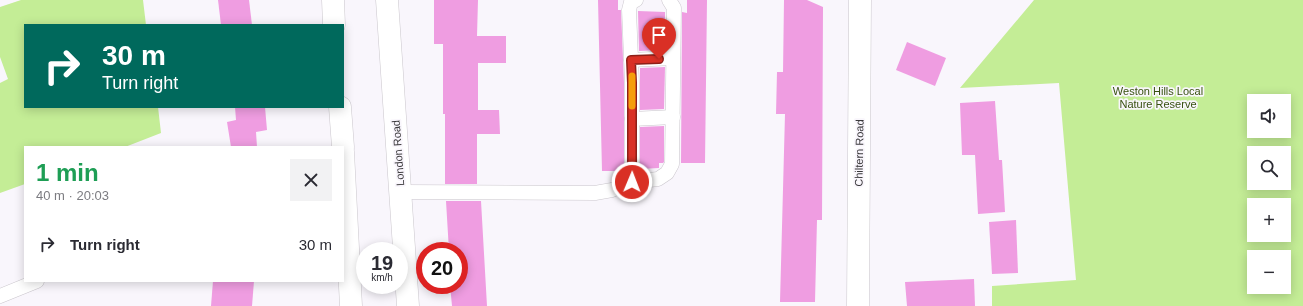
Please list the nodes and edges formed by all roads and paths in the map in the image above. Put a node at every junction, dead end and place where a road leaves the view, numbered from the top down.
1 (332, 0) edge
2 (387, 0) edge
3 (636, 0) edge
4 (669, 0) edge
5 (860, 0) edge
6 (334, 24) edge
7 (674, 58) junction
8 (631, 60) junction
9 (340, 108) edge
10 (673, 117) junction
11 (632, 119) junction
12 (343, 146) edge
13 (344, 176) edge
14 (632, 182) junction
15 (401, 192) junction
16 (345, 200) edge
17 (35, 282) edge
18 (0, 296) edge
19 (351, 306) edge
20 (408, 306) edge
21 (858, 306) edge

1 - 6 street
2 - 15 street, London Road
3 - 8 lane
4 - 7 lane
5 - 21 street, Chiltern Road
7 - 8 lane
7 - 10 lane
8 - 11 lane
9 - 12 street
10 - 11 lane
10 - 14 lane
11 - 14 lane
13 - 16 street
14 - 15 lane
15 - 20 street, London Road
16 - 19 street
17 - 18 lane

